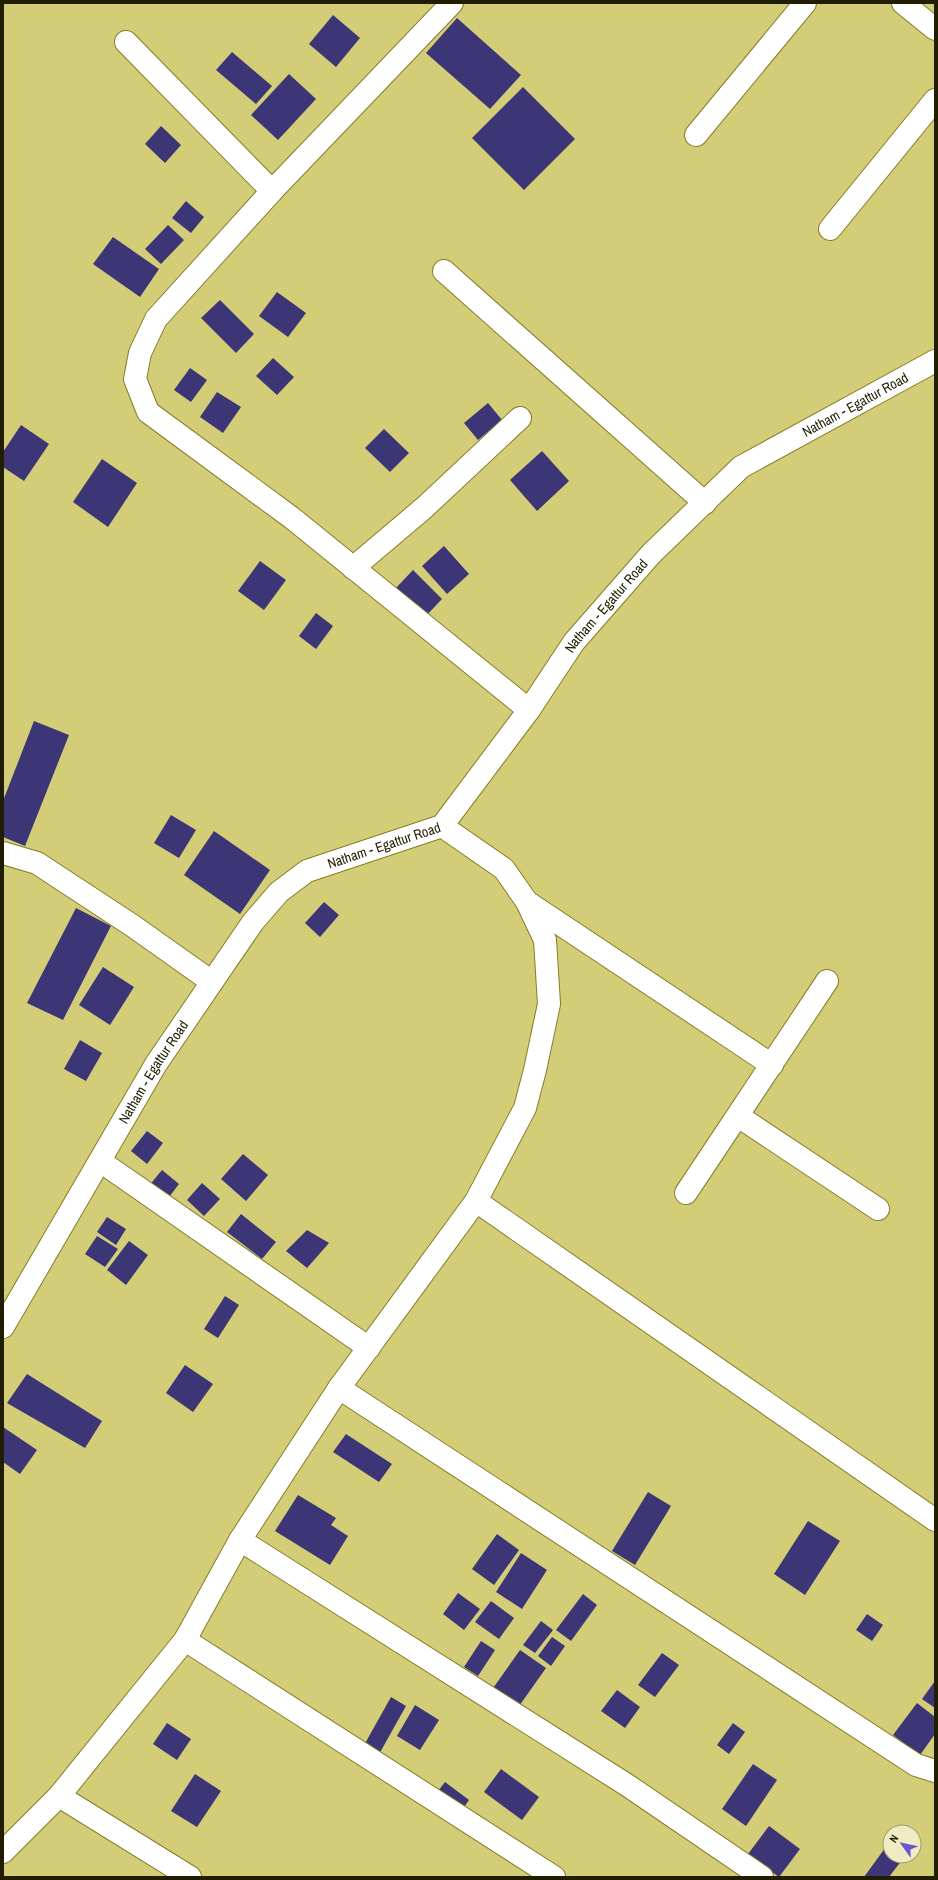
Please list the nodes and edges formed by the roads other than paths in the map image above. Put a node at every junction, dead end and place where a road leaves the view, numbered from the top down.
1 (452, 3) edge
2 (805, 3) edge
3 (903, 3) edge
4 (935, 29) edge
5 (126, 42) dead end
6 (935, 100) edge
7 (696, 135) dead end
8 (272, 191) junction
9 (830, 229) dead end
10 (444, 271) dead end
11 (935, 361) edge
12 (520, 418) dead end
13 (705, 503) junction
14 (353, 568) junction
15 (529, 710) junction
16 (442, 826) junction
17 (3, 853) edge
18 (527, 902) junction
19 (827, 981) dead end
20 (212, 982) junction
21 (772, 1065) junction
22 (738, 1116) junction
23 (100, 1161) junction
24 (686, 1193) dead end
25 (476, 1201) junction
26 (878, 1208) dead end
27 (3, 1326) edge
28 (368, 1348) junction
29 (339, 1388) junction
30 (935, 1520) edge
31 (240, 1540) junction
32 (185, 1640) junction
33 (935, 1771) edge
34 (59, 1796) junction
35 (3, 1852) edge
36 (190, 1877) edge
37 (554, 1877) edge
38 (762, 1877) edge

1 - 8 street
2 - 7 street
3 - 4 street
5 - 8 street
6 - 9 street
8 - 14 street
10 - 13 street
11 - 13 street, Natham - Egattur Road
12 - 14 street
13 - 15 street, Natham - Egattur Road
14 - 15 street
15 - 16 street, Natham - Egattur Road
16 - 18 street
16 - 20 street, Natham - Egattur Road
17 - 20 street
18 - 21 street
18 - 25 street
19 - 21 street
20 - 23 street, Natham - Egattur Road
21 - 22 street
22 - 24 street
22 - 26 street
23 - 27 street, Natham - Egattur Road
23 - 28 street
25 - 28 street
25 - 30 street
28 - 29 street
29 - 31 street
29 - 33 street
31 - 32 street
31 - 38 street
32 - 34 street
32 - 37 street
34 - 35 street
34 - 36 street

